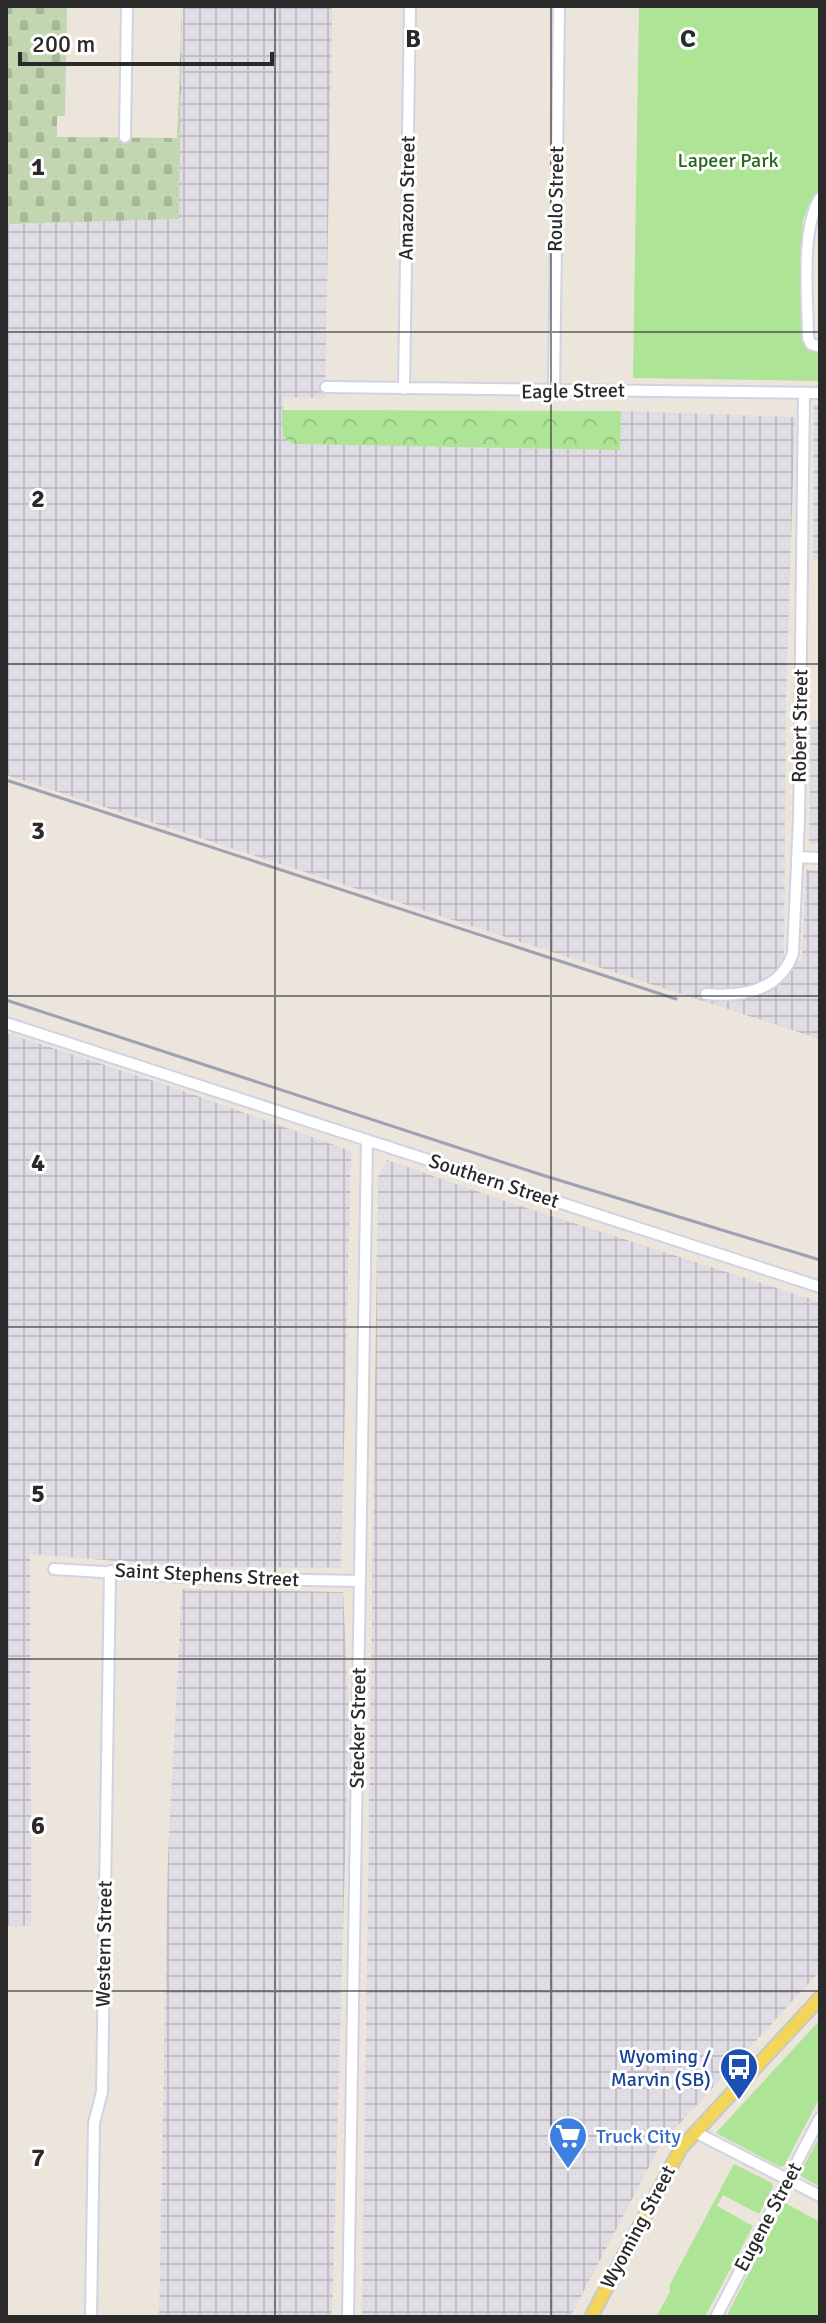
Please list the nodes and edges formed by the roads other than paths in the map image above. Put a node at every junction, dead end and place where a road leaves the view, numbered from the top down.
1 (127, 6) edge
2 (410, 6) edge
3 (559, 6) edge
4 (125, 137) dead end
5 (820, 199) edge
6 (820, 347) edge
7 (326, 387) dead end
8 (404, 389) junction
9 (554, 392) junction
10 (804, 393) junction
11 (820, 393) edge
12 (797, 857) junction
13 (820, 858) edge
14 (706, 994) dead end
15 (6, 1023) edge
16 (367, 1140) junction
17 (820, 1287) edge
18 (54, 1569) dead end
19 (110, 1571) junction
20 (360, 1581) junction
21 (820, 1998) edge
22 (820, 2118) edge
23 (695, 2132) junction
24 (788, 2180) junction
25 (820, 2196) edge
26 (91, 2317) edge
27 (348, 2317) edge
28 (591, 2317) edge
29 (716, 2317) edge

1 - 4 street
2 - 8 street, Amazon Street
3 - 9 street, Roulo Street
5 - 6 street
7 - 8 street, Eagle Street
8 - 9 street, Eagle Street
9 - 10 street, Eagle Street
10 - 11 street, Eagle Street
10 - 12 street, Robert Street
12 - 13 street
12 - 14 street, Robert Street
15 - 16 street, Southern Street
16 - 17 street, Southern Street
16 - 20 street, Stecker Street
18 - 19 street, Saint Stephens Street
19 - 20 street, Saint Stephens Street
19 - 26 street, Western Street
20 - 27 street, Stecker Street
21 - 23 main road, Wyoming Street
22 - 24 street, Eugene Street
23 - 24 street
23 - 28 main road, Wyoming Street
24 - 25 street
24 - 29 street, Eugene Street

